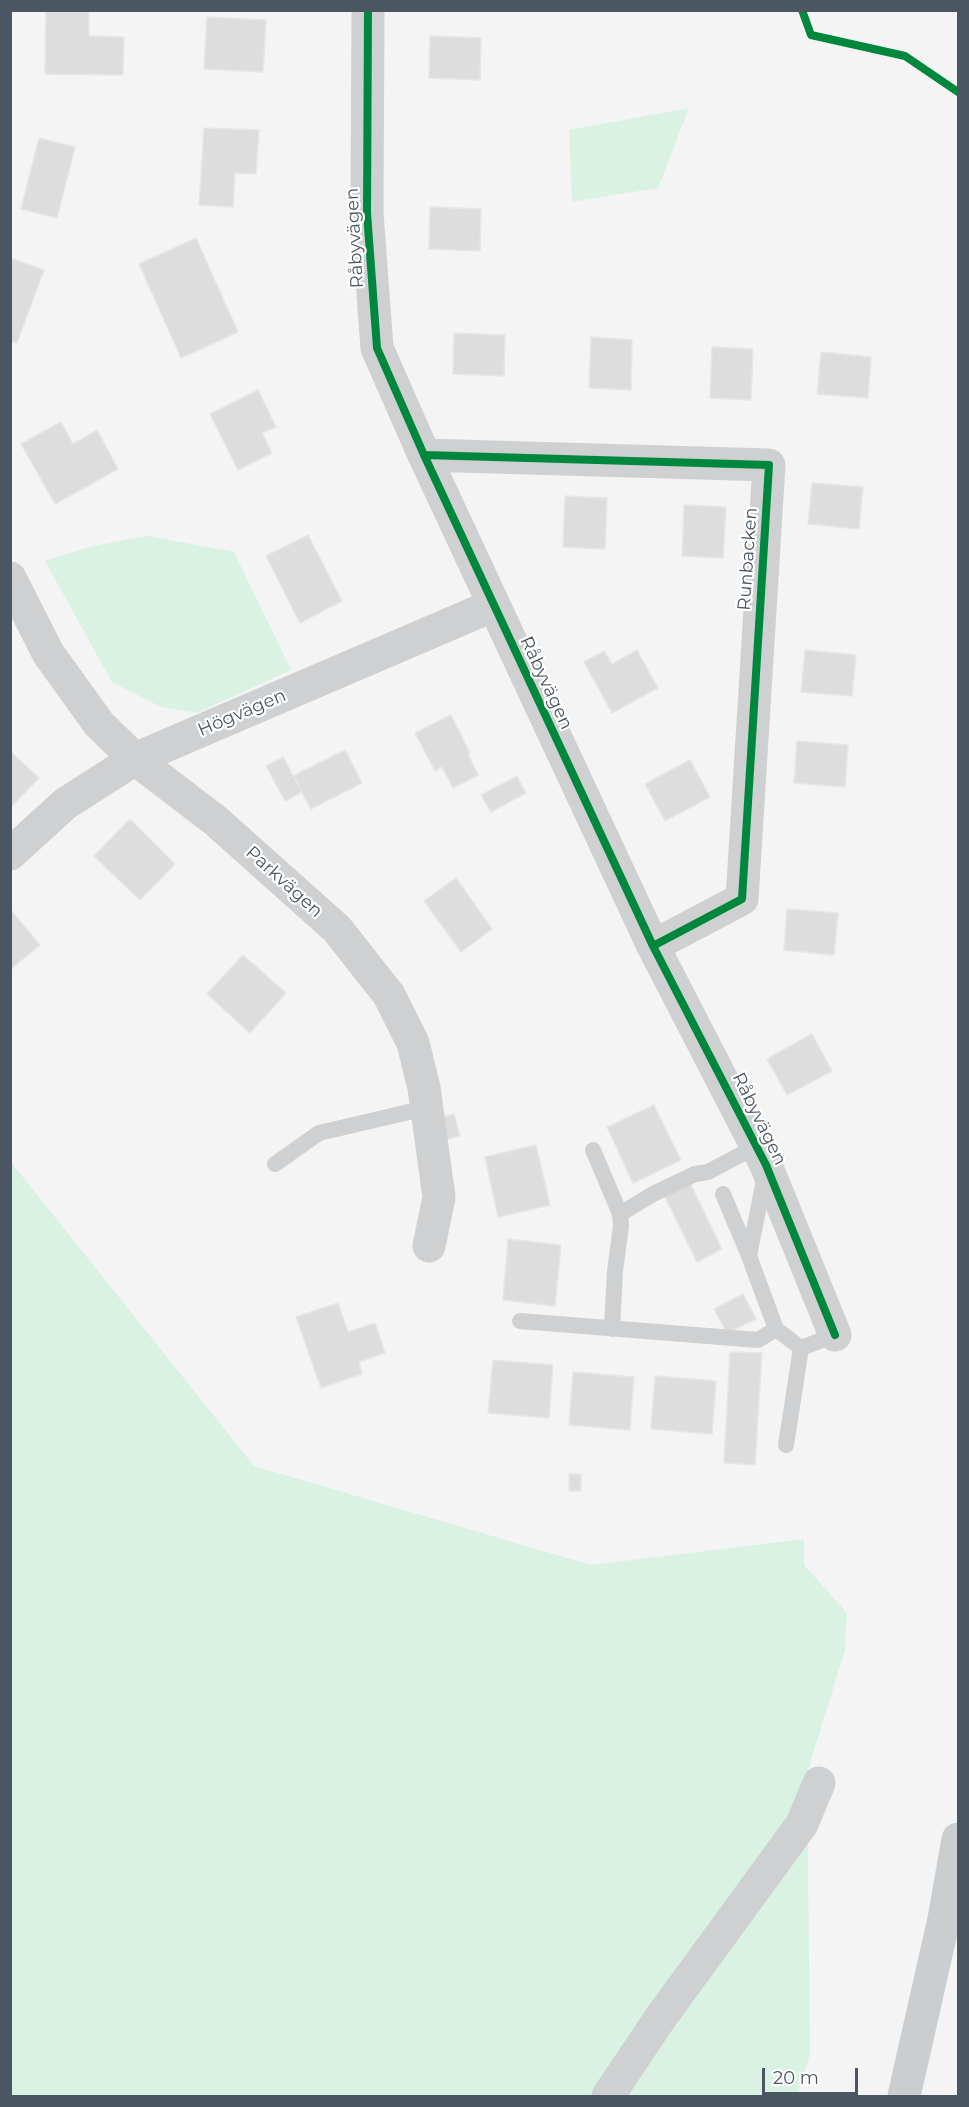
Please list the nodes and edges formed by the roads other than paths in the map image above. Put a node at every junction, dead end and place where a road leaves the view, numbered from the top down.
1 (368, 10) edge
2 (424, 455) junction
3 (10, 578) edge
4 (494, 605) junction
5 (135, 759) junction
6 (10, 854) edge
7 (653, 946) junction
8 (426, 1108) junction
9 (593, 1150) dead end
10 (762, 1156) junction
11 (275, 1164) dead end
12 (723, 1194) dead end
13 (620, 1214) junction
14 (429, 1246) dead end
15 (749, 1256) junction
16 (520, 1322) dead end
17 (612, 1329) junction
18 (776, 1329) junction
19 (835, 1335) joint
20 (801, 1348) junction
21 (786, 1445) dead end
22 (819, 1783) dead end
23 (958, 1839) edge
24 (608, 2097) edge
25 (904, 2097) edge

1 - 2 street, Råbyvägen
2 - 4 street, Råbyvägen
2 - 7 street, Runbacken
3 - 5 street, Parkvägen
4 - 5 street, Högvägen
4 - 7 street, Råbyvägen
5 - 6 street, Högvägen
5 - 8 street, Parkvägen
7 - 10 street, Råbyvägen
8 - 11 lane
8 - 14 street, Parkvägen
9 - 13 lane
10 - 13 lane
10 - 15 lane
10 - 19 street, Råbyvägen
12 - 15 lane
13 - 17 lane
15 - 18 lane
16 - 17 lane
17 - 18 lane
18 - 20 lane
19 - 20 lane
20 - 21 lane
22 - 24 street
23 - 25 main road

